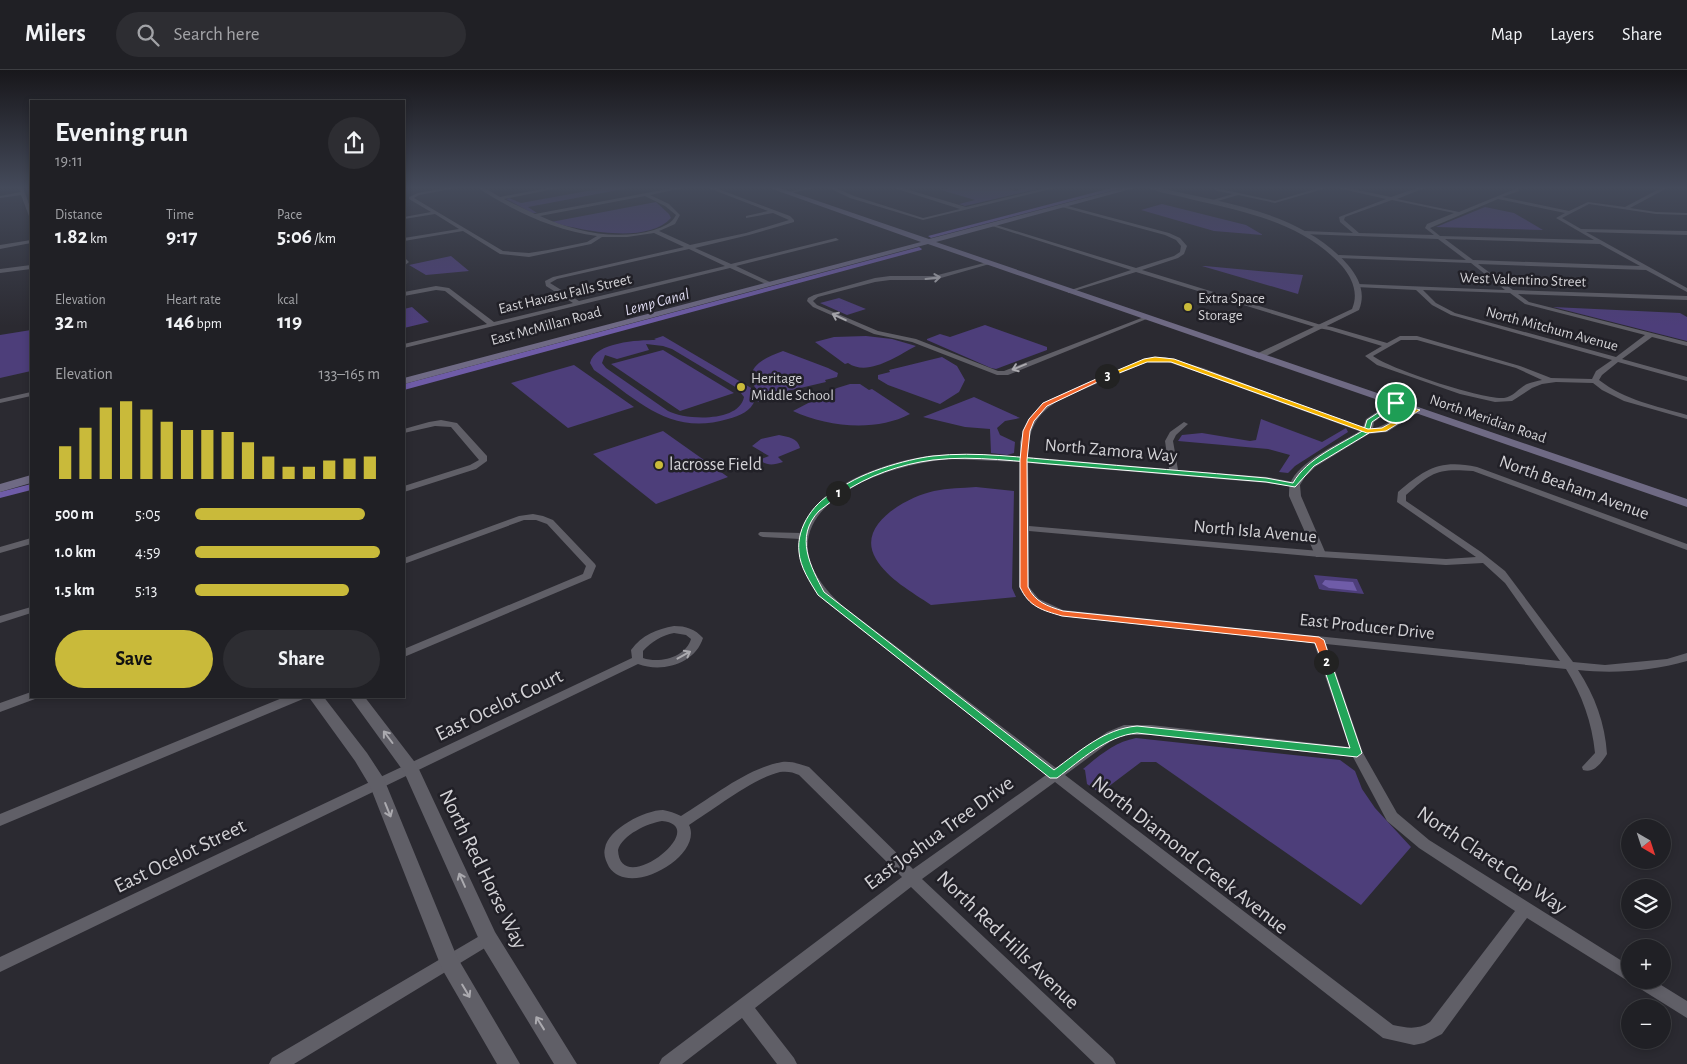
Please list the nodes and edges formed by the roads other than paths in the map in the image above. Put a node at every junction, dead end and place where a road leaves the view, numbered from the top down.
1 (442, 233) edge
2 (468, 233) edge
3 (588, 233) edge
4 (641, 233) edge
5 (647, 233) edge
6 (659, 233) edge
7 (749, 233) edge
8 (903, 233) edge
9 (960, 233) edge
10 (1018, 233) edge
11 (1165, 233) edge
12 (1305, 233) edge
13 (1325, 233) edge
14 (1434, 233) edge
15 (1584, 233) edge
16 (1357, 234) joint
17 (602, 236) junction
18 (1438, 237) junction
19 (405, 240) edge
20 (836, 240) dead end
21 (30, 242) edge
22 (928, 242) junction
23 (1600, 242) junction
24 (0, 247) edge
25 (689, 247) junction
26 (680, 249) junction
27 (1339, 258) junction
28 (1472, 262) junction
29 (990, 264) junction
30 (30, 266) edge
31 (731, 267) junction
32 (1647, 268) junction
33 (723, 269) junction
34 (1136, 270) junction
35 (0, 271) edge
36 (764, 284) junction
37 (1358, 286) junction
38 (1418, 289) junction
39 (1687, 290) edge
40 (1070, 292) junction
41 (1513, 293) junction
42 (405, 294) edge
43 (1687, 298) edge
44 (1359, 299) junction
45 (578, 304) junction
46 (1146, 318) junction
47 (492, 324) junction
48 (1311, 324) junction
49 (1320, 327) junction
50 (1650, 335) junction
51 (1687, 344) edge
52 (405, 346) edge
53 (1385, 346) junction
54 (1254, 354) junction
55 (1617, 360) junction
56 (1687, 379) edge
57 (405, 381) edge
58 (1551, 381) junction
59 (1595, 381) junction
60 (30, 394) edge
61 (0, 401) edge
62 (1396, 403) junction
63 (1417, 410) junction
64 (1687, 417) edge
65 (1184, 424) dead end
66 (405, 431) edge
67 (1367, 431) junction
68 (1023, 460) junction
69 (1174, 472) junction
70 (30, 479) edge
71 (1295, 485) junction
72 (0, 488) edge
73 (405, 489) edge
74 (1687, 503) edge
75 (1024, 528) junction
76 (763, 534) dead end
77 (804, 536) junction
78 (30, 541) edge
79 (1687, 547) edge
80 (0, 550) edge
81 (1320, 554) junction
82 (1484, 560) junction
83 (405, 561) edge
84 (30, 610) edge
85 (0, 620) edge
86 (1319, 640) junction
87 (405, 653) edge
88 (1687, 657) edge
89 (638, 660) junction
90 (1569, 665) junction
91 (30, 696) edge
92 (293, 698) edge
93 (317, 698) edge
94 (358, 698) edge
95 (0, 708) edge
96 (1357, 753) junction
97 (1588, 767) dead end
98 (411, 769) junction
99 (1054, 775) junction
100 (378, 784) junction
101 (0, 820) edge
102 (681, 823) junction
103 (912, 878) junction
104 (1525, 909) junction
105 (488, 938) junction
106 (449, 962) junction
107 (0, 965) edge
108 (1621, 969) edge
109 (1653, 989) edge
110 (744, 1007) junction
111 (1687, 1010) edge
112 (278, 1064) edge
113 (509, 1064) edge
114 (566, 1064) edge
115 (668, 1064) edge
116 (788, 1064) edge
117 (1106, 1064) edge

1 - 19 street
2 - 17 street
3 - 17 street
4 - 17 street
5 - 26 street
6 - 25 street
7 - 25 street
8 - 22 main road, North Meridian Road
9 - 22 main road, East McMillan Road
10 - 34 street
11 - 34 street
12 - 27 street
13 - 16 street
14 - 18 street
15 - 23 street
16 - 18 street
18 - 23 street
18 - 28 street
20 - 31 street, East Havasu Falls Street
21 - 24 street
22 - 29 main road, North Meridian Road
22 - 36 main road, East McMillan Road
23 - 32 street
25 - 26 street
25 - 31 street
26 - 33 street
26 - 45 street
27 - 28 street
27 - 37 street
28 - 32 street
28 - 41 street
29 - 40 main road, North Meridian Road
46 -> 29 street
30 - 35 street
31 - 33 street, East Havasu Falls Street
31 - 36 street
32 - 39 street
33 - 36 street
33 - 45 street, East Havasu Falls Street
34 - 40 street
34 - 48 street
36 - 57 main road, East McMillan Road
37 - 38 street, West Valentino Street
37 - 44 street
38 - 41 street, West Valentino Street
38 - 55 street, North Mitchum Avenue
40 - 46 main road, North Meridian Road
41 - 43 street, West Valentino Street
41 - 50 street
42 - 47 street
44 - 48 street
44 - 49 street
45 - 47 street, East Havasu Falls Street
46 - 54 main road, North Meridian Road
47 - 52 street, East Havasu Falls Street
48 - 49 street
48 - 54 street
49 - 53 street
49 - 54 street
50 - 51 street
50 - 55 street
53 - 58 street
53 - 58 street
54 - 62 main road, North Meridian Road
55 - 56 street, North Mitchum Avenue
55 - 59 street
58 - 59 street
59 - 64 street
60 - 61 street
62 - 63 main road, North Meridian Road
62 - 67 street
63 - 67 street
63 - 74 main road, North Meridian Road
65 - 69 street
66 - 73 street
67 - 68 street
67 - 71 street
68 - 69 street, North Zamora Way
68 - 75 street
68 - 77 street, North Zamora Way
69 - 71 street, North Zamora Way
70 - 72 main road
71 - 81 street
75 - 81 street, North Isla Avenue
75 - 86 street, East Producer Drive
76 - 77 street
77 - 99 street, North Diamond Creek Avenue
78 - 80 street
79 - 82 street, North Beaham Avenue
81 - 82 street, North Isla Avenue
82 - 90 street
83 - 87 street
84 - 85 street
86 - 90 street, East Producer Drive
86 - 96 street, North Claret Cup Way
88 - 90 street, East Producer Drive
89 -> 89 street
89 - 98 street, East Ocelot Court
90 - 97 street
91 - 95 street
92 - 101 street
93 - 100 street
98 -> 94 street, North Red Horse Way
96 - 99 street, East Joshua Tree Drive
96 - 104 street, North Claret Cup Way
98 - 100 street, East Ocelot Court
105 -> 98 street, North Red Horse Way
99 - 103 street, East Joshua Tree Drive
99 - 104 street, North Diamond Creek Avenue
100 -> 106 street
100 - 107 street, East Ocelot Street
102 - 102 street
102 - 103 street, North Red Hills Avenue
103 - 110 street, East Joshua Tree Drive
103 - 117 street, North Red Hills Avenue
104 - 108 street, North Claret Cup Way
105 - 106 street
114 -> 105 street, North Red Horse Way
106 - 112 street
106 -> 113 street
109 - 111 street
110 - 115 street, East Joshua Tree Drive
110 - 116 street

